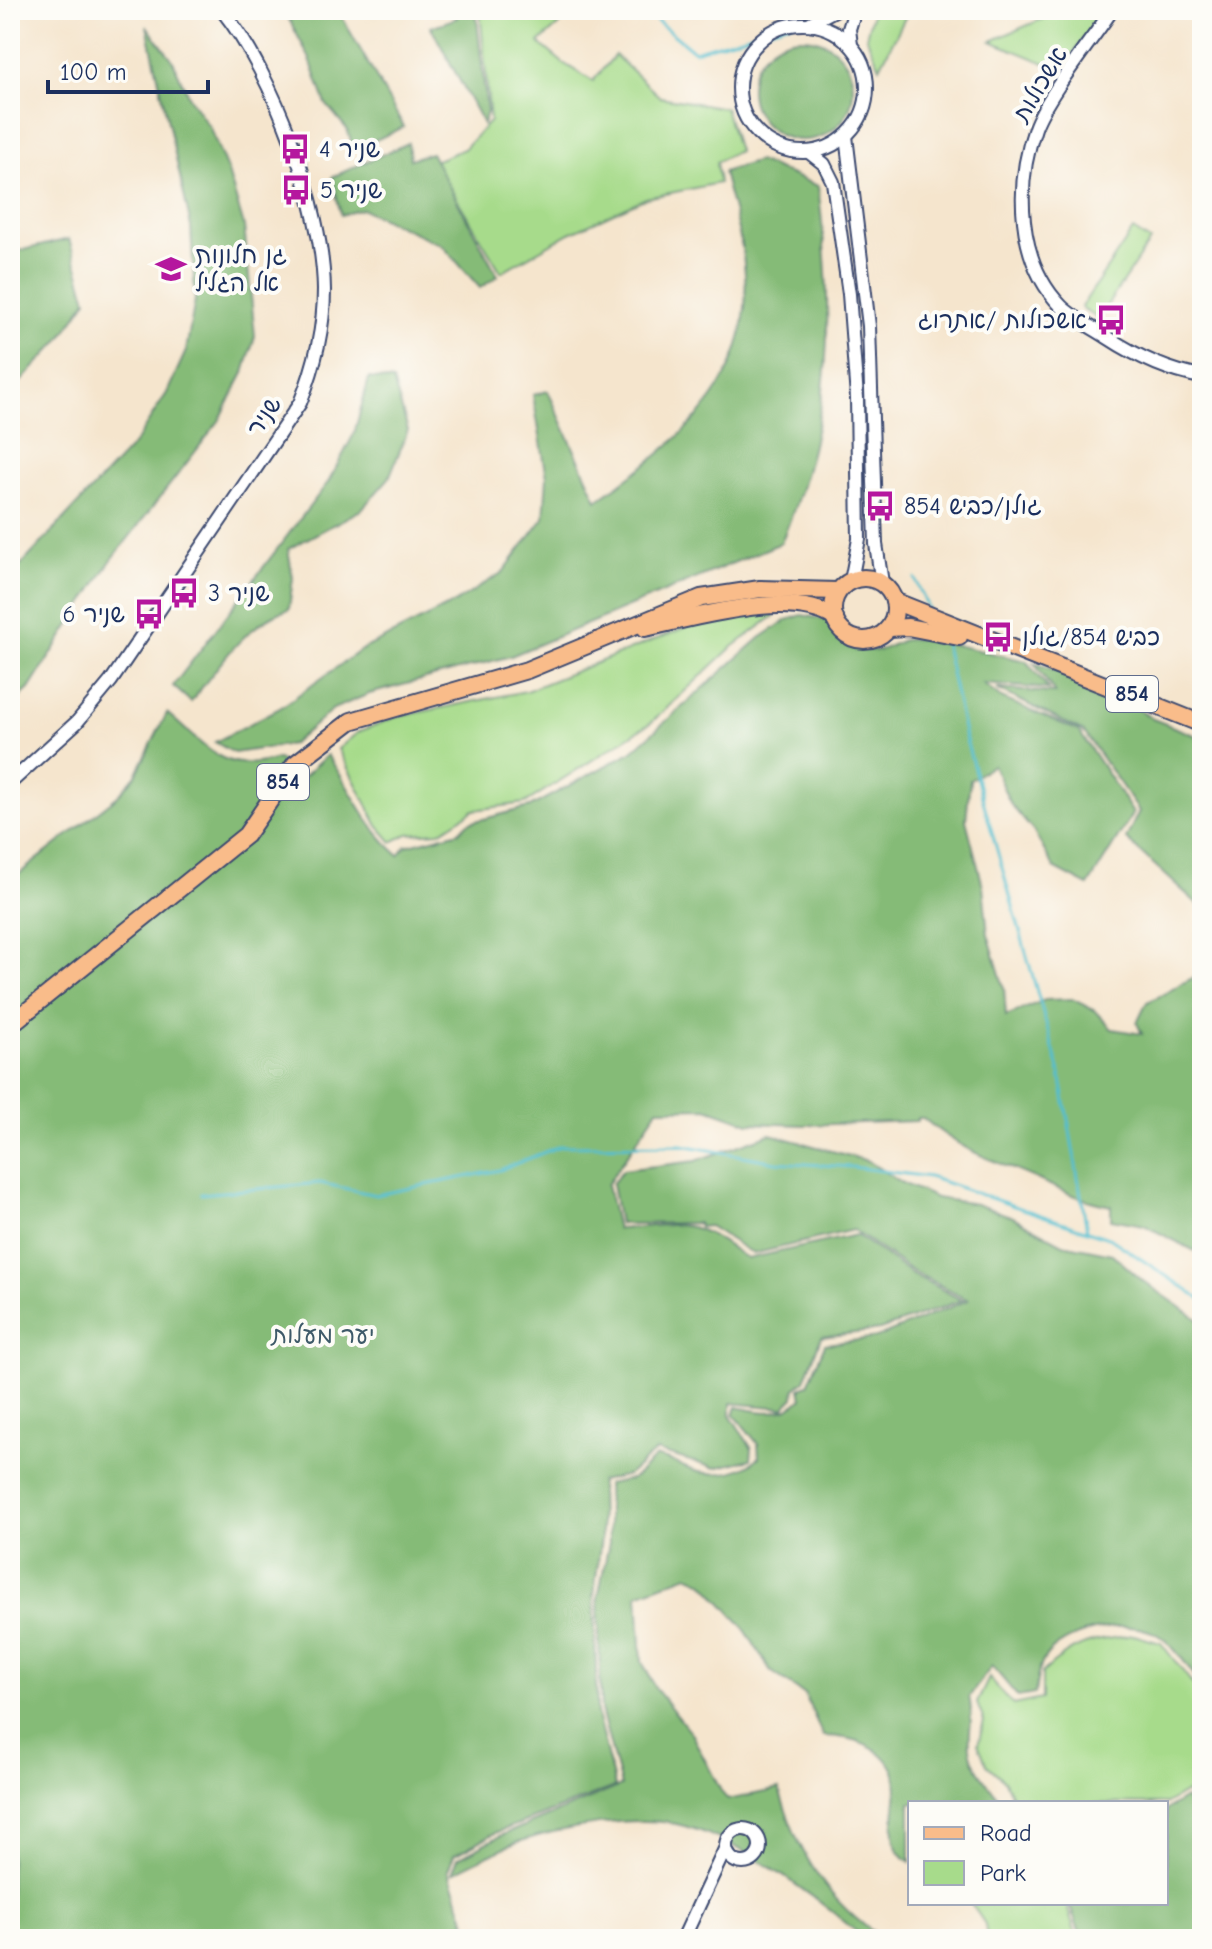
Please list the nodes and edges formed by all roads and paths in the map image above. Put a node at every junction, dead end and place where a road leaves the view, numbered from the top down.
1 (222, 10) edge
2 (835, 10) edge
3 (855, 10) edge
4 (1112, 10) edge
5 (807, 24) junction
6 (851, 45) junction
7 (846, 136) junction
8 (810, 153) junction
9 (1202, 377) edge
10 (882, 583) junction
11 (845, 586) junction
12 (894, 601) junction
13 (835, 618) junction
14 (889, 628) junction
15 (612, 635) junction
16 (1061, 665) junction
17 (1202, 724) edge
18 (10, 783) edge
19 (10, 1025) edge
20 (726, 1847) junction
21 (741, 1863) junction
22 (713, 1876) junction
23 (683, 1939) edge

1 - 18 street, שניר
2 - 5 street
3 - 6 street
4 - 9 street, אשכולות
5 - 6 street
5 - 8 street
6 - 7 street
7 - 8 street
7 - 10 street
8 - 11 street
10 - 11 main road, 854
10 - 12 main road
11 - 13 main road
11 - 15 main road, 854
12 - 14 main road
12 - 16 main road, 854
13 - 14 main road, 854
13 - 15 main road, 854
14 - 16 main road, 854
15 - 19 main road, 854
16 - 17 main road, 854
20 - 21 street
20 - 21 street
20 - 22 street
21 - 22 street
22 - 23 street

